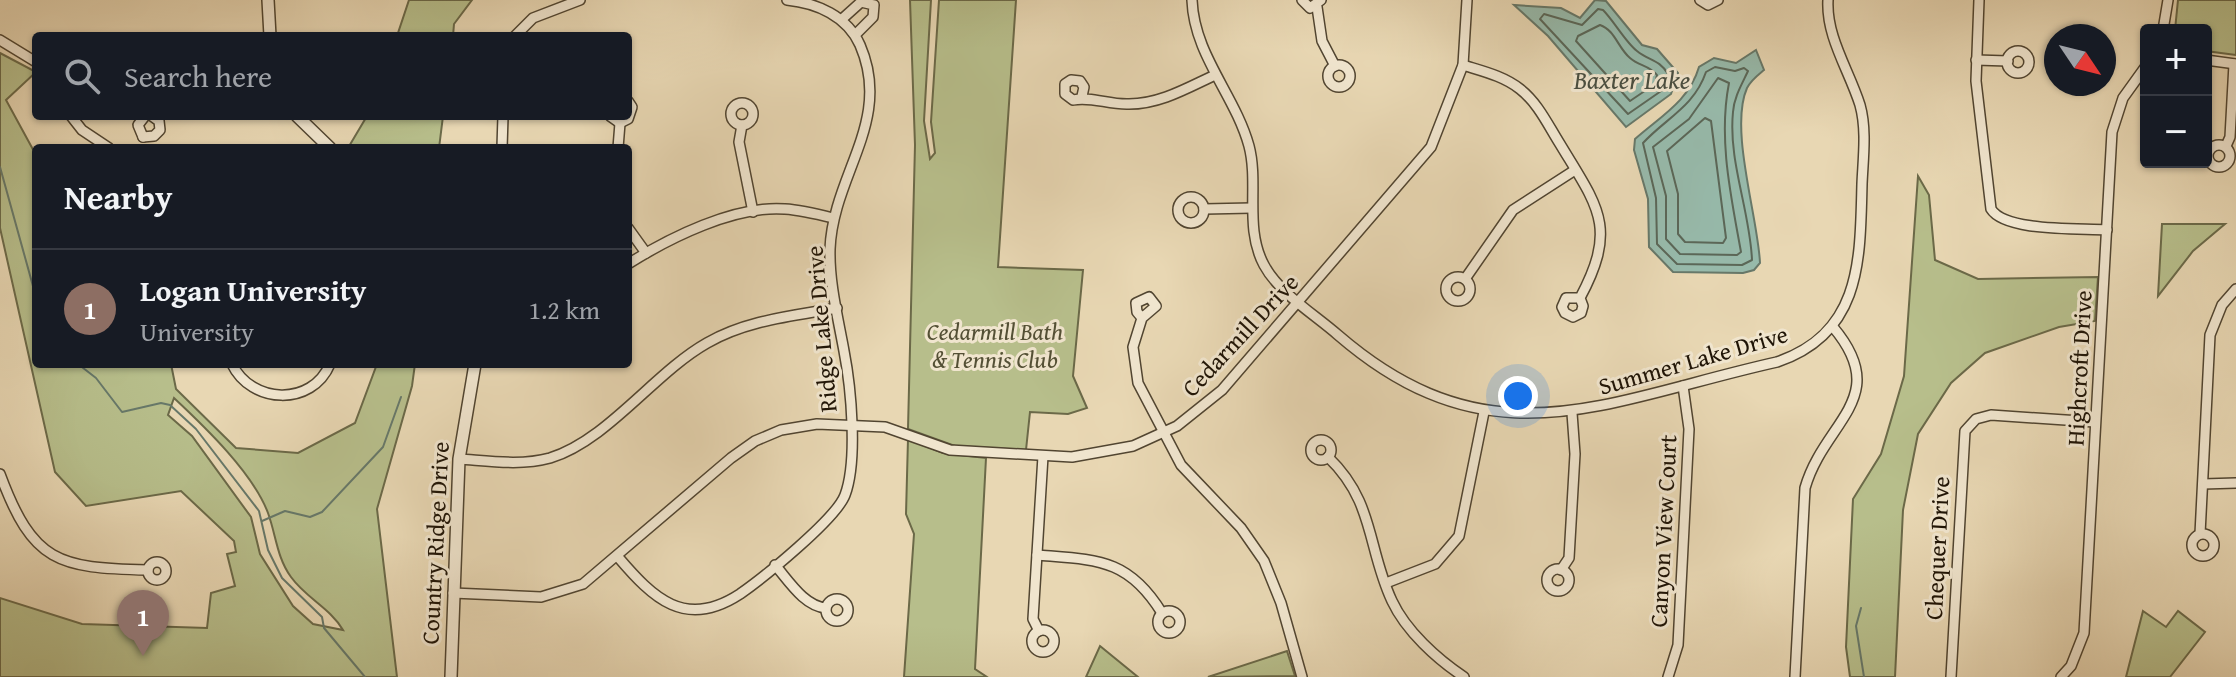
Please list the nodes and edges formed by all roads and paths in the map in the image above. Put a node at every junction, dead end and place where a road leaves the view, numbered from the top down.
1 (268, 0) edge
2 (580, 0) edge
3 (787, 0) edge
4 (1192, 0) edge
5 (1302, 0) edge
6 (1467, 0) edge
7 (1700, 0) edge
8 (1718, 0) edge
9 (1828, 0) edge
10 (1979, 0) edge
11 (2168, 0) edge
12 (1319, 3) edge
13 (843, 23) junction
14 (2164, 24) edge
15 (270, 32) edge
16 (519, 32) edge
17 (855, 35) junction
18 (0, 40) edge
19 (32, 60) edge
20 (1976, 60) junction
21 (2008, 61) dead end
22 (2212, 61) edge
23 (2235, 64) edge
24 (1463, 65) junction
25 (1335, 66) dead end
26 (1215, 75) junction
27 (2140, 76) edge
28 (1082, 96) dead end
29 (74, 120) edge
30 (142, 120) edge
31 (158, 120) edge
32 (301, 120) edge
33 (503, 120) edge
34 (616, 120) edge
35 (624, 120) edge
36 (620, 123) junction
37 (742, 125) dead end
38 (143, 137) junction
39 (103, 144) edge
40 (139, 144) edge
41 (326, 144) edge
42 (502, 144) edge
43 (618, 144) edge
44 (2226, 146) dead end
45 (1575, 170) junction
46 (1252, 208) junction
47 (1204, 209) dead end
48 (753, 212) junction
49 (833, 218) junction
50 (2107, 230) junction
51 (632, 234) edge
52 (646, 253) junction
53 (632, 262) edge
54 (1465, 279) dead end
55 (2236, 289) edge
56 (1580, 298) dead end
57 (1299, 302) junction
58 (837, 308) junction
59 (1142, 318) dead end
60 (1833, 327) junction
61 (235, 368) edge
62 (327, 368) edge
63 (474, 368) edge
64 (1683, 386) junction
65 (1484, 412) junction
66 (1572, 413) junction
67 (2095, 422) junction
68 (850, 424) junction
69 (1163, 433) junction
70 (1043, 456) junction
71 (1328, 457) dead end
72 (459, 459) junction
73 (0, 474) edge
74 (2236, 483) edge
75 (2203, 484) junction
76 (2200, 534) dead end
77 (1037, 555) junction
78 (618, 557) junction
79 (775, 565) junction
80 (148, 570) dead end
81 (1561, 570) dead end
82 (1386, 583) junction
83 (453, 593) junction
84 (826, 608) dead end
85 (1162, 613) dead end
86 (1039, 631) dead end
87 (451, 677) edge
88 (1302, 677) edge
89 (1464, 677) edge
90 (1668, 677) edge
91 (1795, 677) edge
92 (1951, 677) edge
93 (2061, 677) edge

1 - 15 street
2 - 16 street
3 - 13 street
4 - 26 street, Summer Lake Drive
5 - 12 street
6 - 24 street, Cedarmill Drive
7 - 8 street
9 - 60 street, Summer Lake Drive
10 - 20 street
11 - 14 street
12 - 25 street
13 - 17 street, Ridge Lake Drive
13 - 17 street
17 - 49 street, Ridge Lake Drive
18 - 19 street
20 - 21 street
20 - 50 street
22 - 23 street
23 - 44 street
24 - 45 street
24 - 57 street, Cedarmill Drive
26 - 28 street
26 - 46 street, Summer Lake Drive
27 - 50 street, Highcroft Drive
29 - 39 street
30 - 38 street
31 - 38 street
32 - 41 street
33 - 42 street
34 - 36 street
35 - 36 street
36 - 43 street
37 - 48 street
38 - 40 street
45 - 54 street
45 - 56 street
46 - 47 street
46 - 57 street, Summer Lake Drive
48 - 49 street
48 - 52 street
49 - 58 street, Ridge Lake Drive
50 - 67 street, Highcroft Drive
51 - 52 street
52 - 53 street
55 - 75 street
57 - 65 street, Summer Lake Drive
57 - 69 street, Cedarmill Drive
58 - 68 street, Ridge Lake Drive
58 - 72 street
59 - 69 street
60 - 64 street, Summer Lake Drive
60 - 91 street
61 - 62 street
63 - 72 street, Country Ridge Drive
64 - 66 street, Summer Lake Drive
64 - 90 street, Canyon View Court
65 - 66 street, Summer Lake Drive
65 - 82 street
66 - 81 street
67 - 92 street, Chequer Drive
67 - 93 street, Highcroft Drive
68 - 70 street, Cedarmill Drive
68 - 78 street, Cedarmill Drive
68 - 79 street, Ridge Lake Drive
69 - 70 street, Cedarmill Drive
69 - 88 street
70 - 77 street
71 - 82 street
72 - 83 street, Country Ridge Drive
73 - 80 street
74 - 75 street
75 - 76 street
77 - 85 street
77 - 86 street
78 - 79 street, Ridge Lake Drive
78 - 83 street, Cedarmill Drive
79 - 84 street
82 - 89 street
83 - 87 street, Country Ridge Drive

